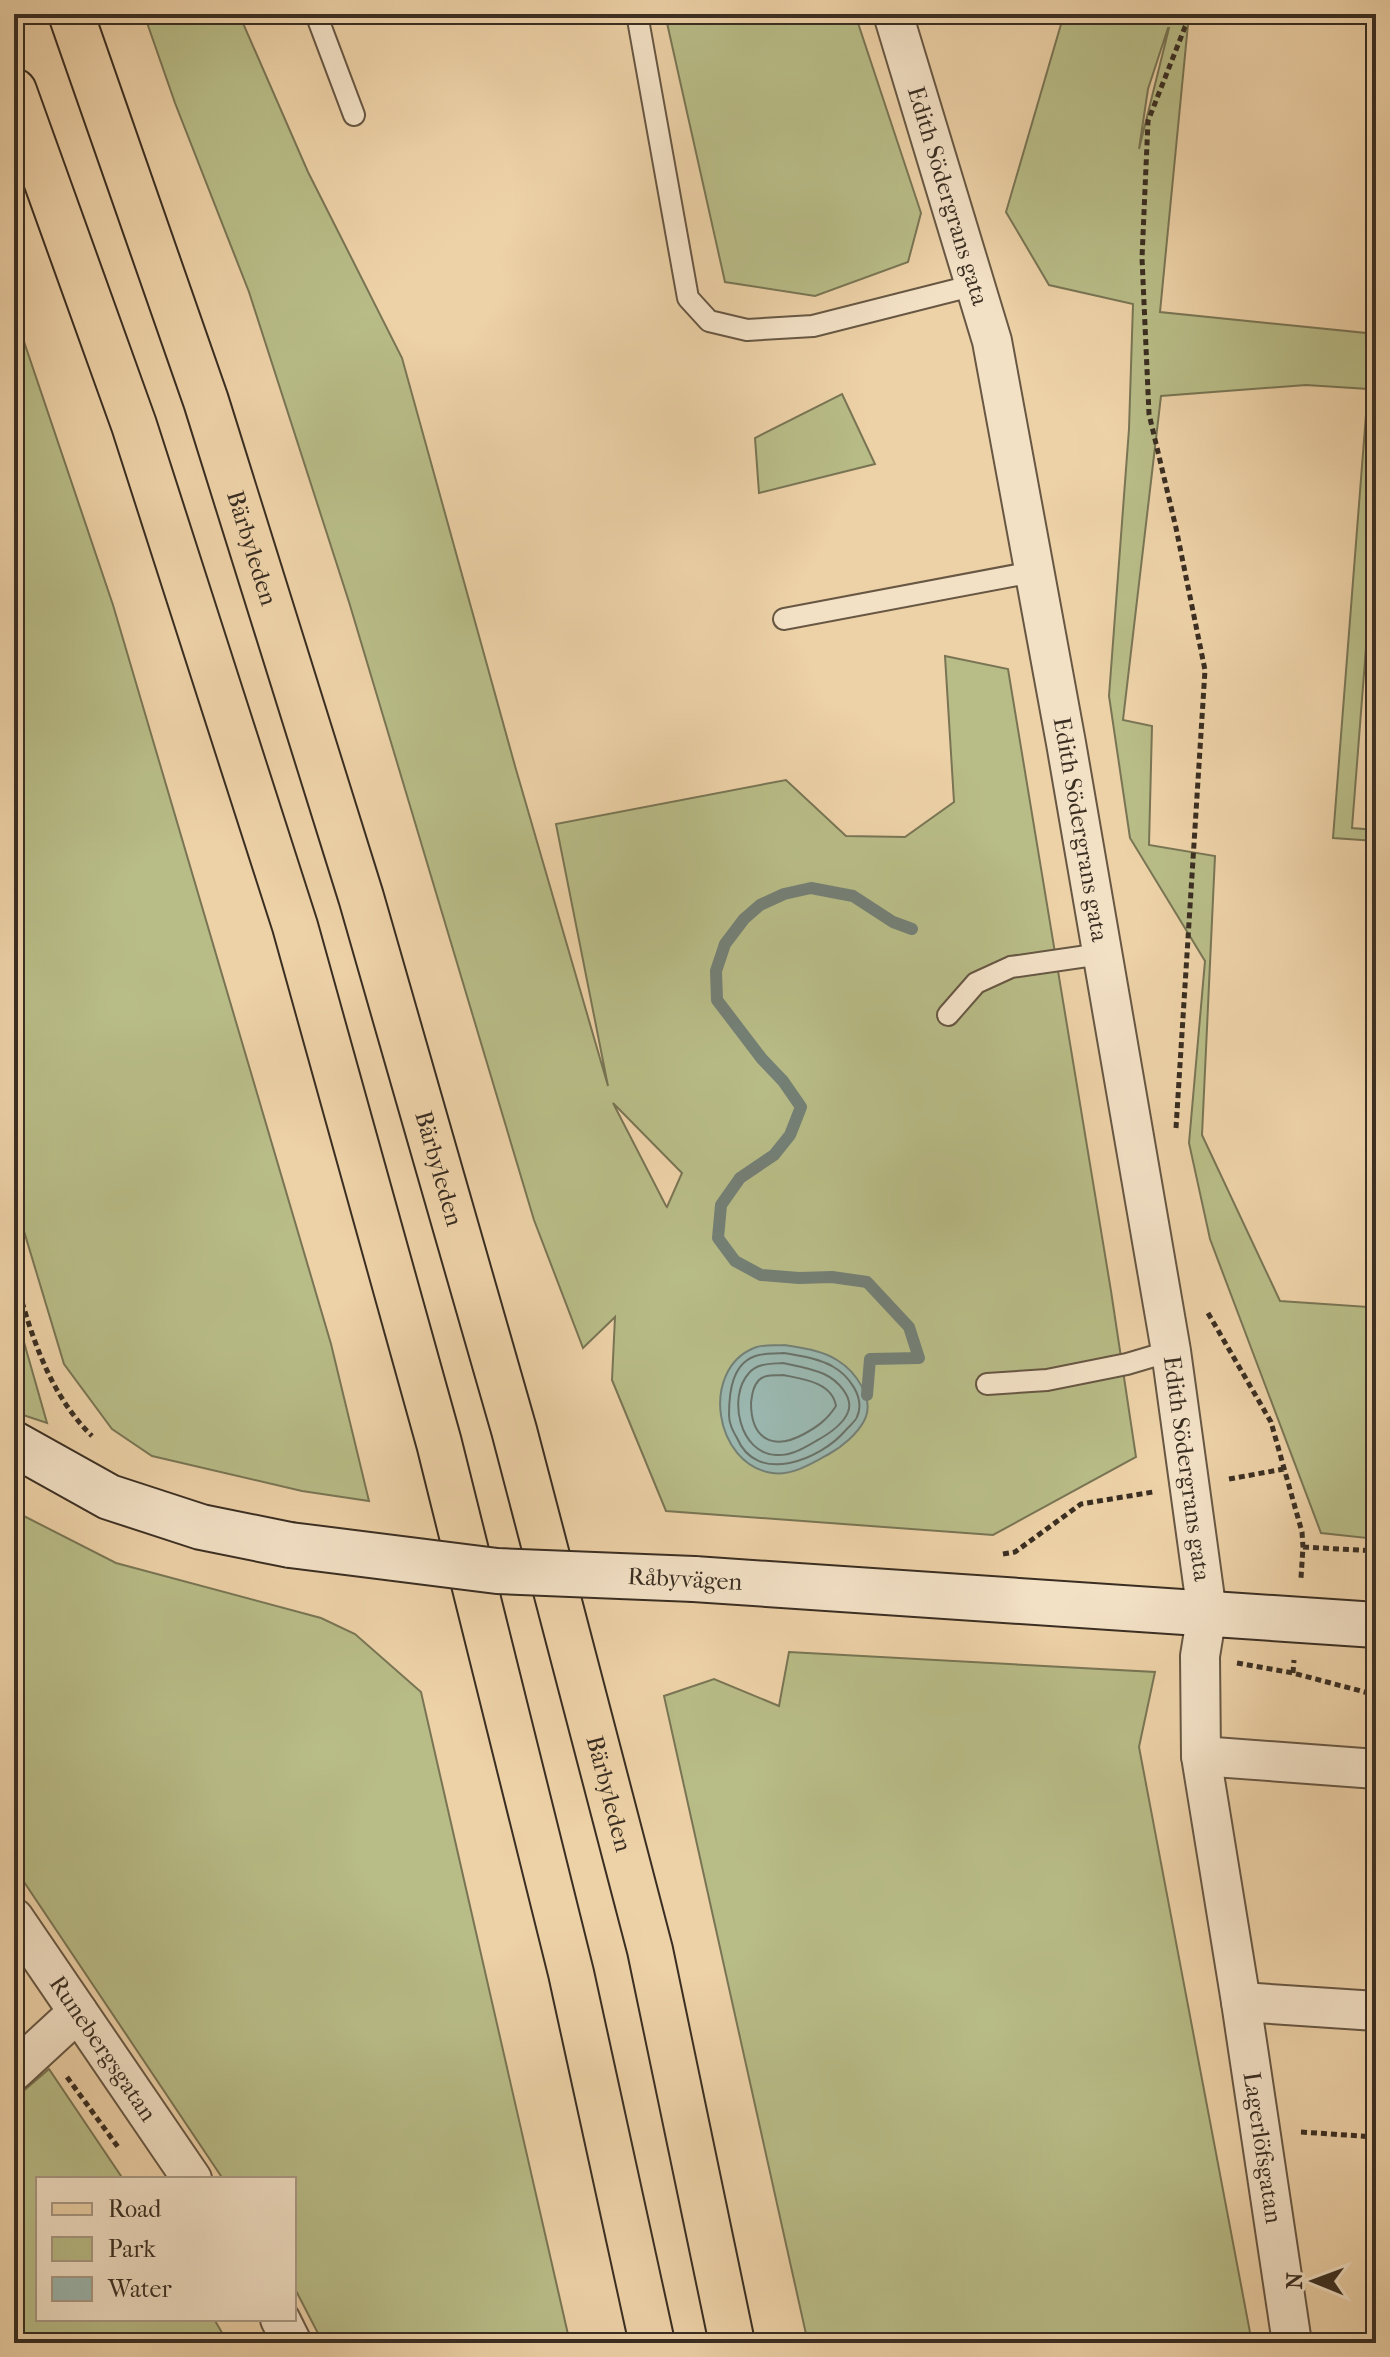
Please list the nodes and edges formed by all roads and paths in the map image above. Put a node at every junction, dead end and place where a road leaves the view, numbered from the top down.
1 (71, 14) edge
2 (316, 14) edge
3 (637, 14) edge
4 (893, 14) edge
5 (1194, 14) edge
6 (14, 91) edge
7 (354, 115) dead end
8 (975, 285) junction
9 (1033, 572) junction
10 (784, 619) dead end
11 (1101, 954) junction
12 (948, 1015) dead end
13 (1175, 1141) dead end
14 (14, 1273) edge
15 (1205, 1303) dead end
16 (1171, 1351) junction
17 (987, 1384) dead end
18 (94, 1438) dead end
19 (14, 1444) edge
20 (1284, 1469) junction
21 (1191, 1486) junction
22 (1303, 1547) junction
23 (1376, 1551) edge
24 (1002, 1554) dead end
25 (1207, 1613) junction
26 (1298, 1619) junction
27 (1376, 1625) edge
28 (1200, 1656) joint
29 (1293, 1673) dead end
30 (1201, 1756) junction
31 (1376, 1769) edge
32 (14, 1918) edge
33 (14, 1996) edge
34 (1241, 2002) junction
35 (1376, 2011) edge
36 (78, 2012) junction
37 (45, 2042) junction
38 (14, 2071) edge
39 (1260, 2130) junction
40 (1376, 2137) edge
41 (123, 2154) dead end
42 (191, 2177) edge
43 (281, 2321) edge
44 (292, 2343) edge
45 (652, 2343) edge
46 (732, 2343) edge
47 (1292, 2343) edge

1 - 46 main road, Bärbyleden
2 - 7 lane
3 - 8 lane
4 - 8 street, Edith Södergrans gata
5 - 13 path
6 - 45 main road
8 - 9 street, Edith Södergrans gata
9 - 10 lane
9 - 11 street, Edith Södergrans gata
11 - 12 lane
11 - 16 street, Edith Södergrans gata
14 - 18 path
15 - 20 path
16 - 17 lane
16 - 21 street, Edith Södergrans gata
19 - 25 main road, Råbyvägen, bridge
20 - 21 path
20 - 22 path
21 - 24 path
21 - 25 street, Edith Södergrans gata
22 - 23 path
22 - 26 path
25 - 26 main road, Råbyvägen
25 - 28 street, Edith Södergrans gata
26 - 27 main road, Råbyvägen
26 - 29 path
28 - 30 street, Lagerlöfsgatan
30 - 31 street
30 - 34 street, Lagerlöfsgatan
32 - 36 street, Runebergsgatan
33 - 37 path
34 - 35 street
34 - 39 street, Lagerlöfsgatan
36 - 37 street
36 - 42 street, Runebergsgatan
37 - 38 street
37 - 41 path
39 - 40 path
39 - 47 street, Lagerlöfsgatan
43 - 44 street

